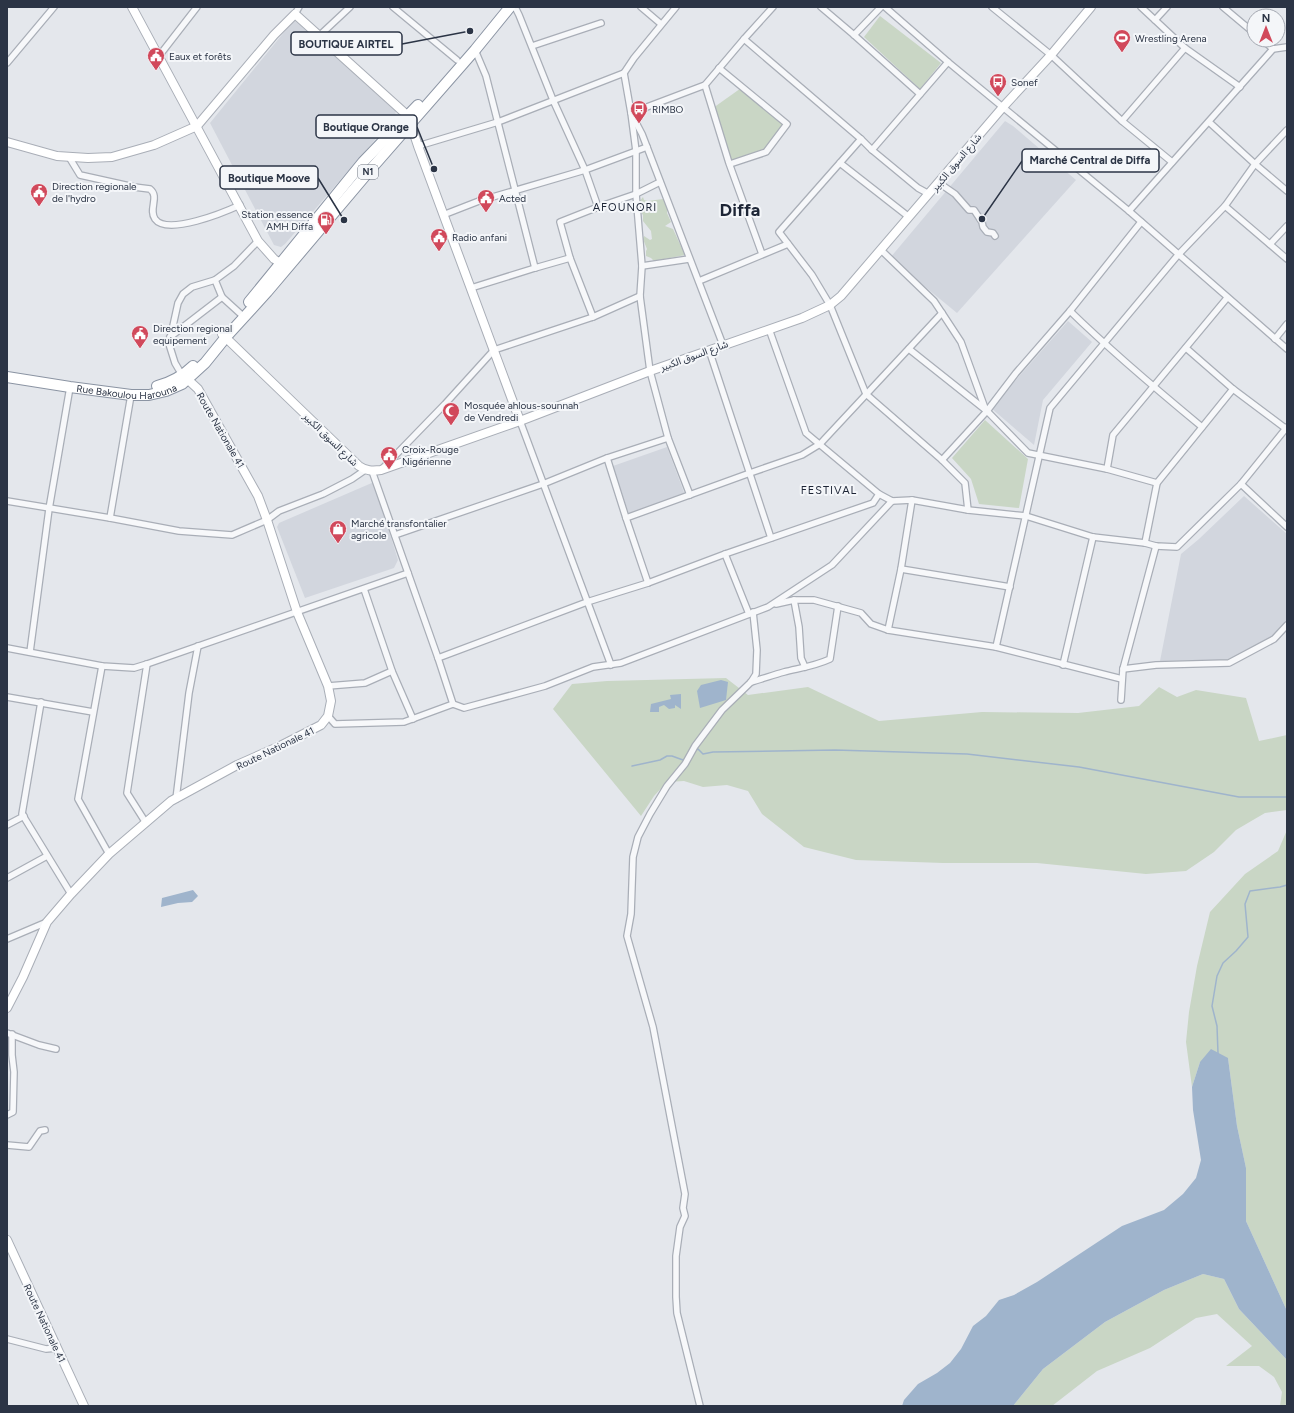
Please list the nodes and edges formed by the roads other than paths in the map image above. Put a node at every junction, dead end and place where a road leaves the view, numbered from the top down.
1 (54, 7) edge
2 (132, 7) edge
3 (197, 7) edge
4 (350, 7) edge
5 (393, 7) edge
6 (504, 7) edge
7 (510, 7) edge
8 (515, 7) edge
9 (641, 7) edge
10 (676, 7) edge
11 (774, 7) edge
12 (821, 7) edge
13 (881, 7) edge
14 (885, 7) edge
15 (1091, 7) edge
16 (1141, 7) edge
17 (1167, 7) edge
18 (1223, 7) edge
19 (994, 8) edge
20 (297, 10) edge
21 (1155, 20) junction
22 (601, 23) dead end
23 (661, 24) junction
24 (1246, 26) edge
25 (854, 35) junction
26 (319, 36) junction
27 (744, 38) junction
28 (532, 46) junction
29 (1287, 47) edge
30 (1185, 48) junction
31 (1273, 49) joint
32 (475, 50) junction
33 (7, 52) edge
34 (14, 54) junction
35 (1051, 55) junction
36 (159, 56) junction
37 (457, 60) junction
38 (948, 62) junction
39 (7, 63) edge
40 (719, 68) junction
41 (624, 73) junction
42 (705, 85) junction
43 (1240, 87) junction
44 (920, 94) junction
45 (553, 100) junction
46 (1003, 107) junction
47 (631, 113) junction
48 (409, 119) junction
49 (1122, 121) junction
50 (498, 122) junction
51 (1209, 122) junction
52 (197, 126) junction
53 (1287, 130) edge
54 (861, 139) junction
55 (7, 142) edge
56 (418, 146) junction
57 (647, 147) junction
58 (872, 150) junction
59 (636, 151) junction
60 (69, 158) junction
61 (1172, 162) junction
62 (840, 163) junction
63 (730, 164) junction
64 (1255, 164) junction
65 (584, 170) junction
66 (660, 182) junction
67 (939, 183) junction
68 (516, 190) junction
69 (1287, 191) edge
70 (636, 194) junction
71 (929, 194) junction
72 (240, 205) junction
73 (1225, 206) junction
74 (598, 207) junction
75 (1129, 211) junction
76 (443, 215) junction
77 (909, 217) junction
78 (1141, 222) junction
79 (1287, 226) edge
80 (995, 236) dead end
81 (258, 241) junction
82 (788, 244) junction
83 (1270, 244) junction
84 (881, 250) junction
85 (762, 254) junction
86 (1178, 255) junction
87 (570, 258) junction
88 (689, 259) junction
89 (1287, 259) edge
90 (284, 266) junction
91 (642, 266) junction
92 (535, 268) junction
93 (215, 280) junction
94 (699, 281) junction
95 (471, 288) junction
96 (640, 296) junction
97 (222, 297) junction
98 (1227, 298) junction
99 (830, 305) junction
100 (1070, 310) junction
101 (942, 313) junction
102 (242, 314) junction
103 (593, 317) junction
104 (1287, 324) edge
105 (769, 329) junction
106 (224, 335) junction
107 (170, 337) junction
108 (1274, 339) junction
109 (1103, 343) junction
110 (723, 345) junction
111 (1186, 348) junction
112 (909, 349) junction
113 (1287, 349) edge
114 (494, 350) junction
115 (709, 350) junction
116 (7, 371) edge
117 (650, 371) junction
118 (7, 377) edge
119 (185, 377) junction
120 (70, 387) junction
121 (1153, 387) junction
122 (1233, 389) junction
123 (866, 394) junction
124 (131, 395) junction
125 (987, 411) junction
126 (520, 420) junction
127 (1202, 427) junction
128 (1286, 428) edge
129 (668, 438) junction
130 (820, 444) junction
131 (1040, 455) junction
132 (607, 458) junction
133 (942, 460) junction
134 (1107, 469) junction
135 (382, 470) junction
136 (369, 471) junction
137 (750, 473) junction
138 (1158, 483) junction
139 (543, 484) junction
140 (1241, 484) junction
141 (879, 494) junction
142 (690, 495) junction
143 (912, 500) junction
144 (7, 501) edge
145 (892, 501) junction
146 (49, 508) junction
147 (968, 510) junction
148 (1026, 516) junction
149 (110, 518) junction
150 (626, 518) junction
151 (267, 520) junction
152 (1287, 527) edge
153 (395, 535) junction
154 (1093, 537) junction
155 (771, 538) junction
156 (1145, 543) junction
157 (1156, 546) junction
158 (724, 554) junction
159 (901, 569) junction
160 (408, 573) junction
161 (648, 583) junction
162 (1010, 587) junction
163 (364, 589) junction
164 (794, 600) junction
165 (587, 602) junction
166 (770, 606) junction
167 (838, 606) junction
168 (297, 612) junction
169 (751, 613) junction
170 (1287, 625) edge
171 (888, 630) junction
172 (198, 646) junction
173 (996, 647) junction
174 (7, 648) edge
175 (30, 652) junction
176 (438, 658) junction
177 (147, 664) junction
178 (610, 665) junction
179 (1063, 665) junction
180 (102, 666) junction
181 (805, 667) junction
182 (1123, 669) junction
183 (392, 671) junction
184 (1122, 679) junction
185 (751, 682) junction
186 (328, 686) junction
187 (7, 697) edge
188 (1121, 700) dead end
189 (41, 702) junction
190 (453, 704) junction
191 (93, 712) junction
192 (328, 716) junction
193 (413, 719) junction
194 (176, 799) junction
195 (24, 816) junction
196 (146, 823) junction
197 (7, 825) edge
198 (109, 854) junction
199 (47, 856) junction
200 (7, 878) edge
201 (70, 894) junction
202 (47, 922) junction
203 (7, 940) edge
204 (7, 1008) edge
205 (10, 1033) edge
206 (56, 1049) dead end
207 (7, 1115) edge
208 (45, 1130) dead end
209 (7, 1145) edge
210 (7, 1240) edge
211 (7, 1339) edge
212 (57, 1348) junction
213 (84, 1406) edge
214 (700, 1406) edge

1 - 34 street
2 - 36 street
3 - 36 street
4 - 26 street
5 - 37 street
6 - 37 highway, N1
7 - 32 highway, N1
8 - 28 street
9 - 23 street
10 - 23 street
11 - 27 street
12 - 25 street
13 - 25 street
14 - 38 street
15 - 35 street, شارع السوق الكبير
16 - 21 street
17 - 21 street
18 - 24 street
19 - 35 street
20 - 26 street
20 - 52 street
21 - 30 street
22 - 28 street
23 - 41 street
25 - 44 street
26 - 48 street
27 - 40 street
27 - 54 street
28 - 45 street
29 - 31 street
30 - 43 street
30 - 49 street
31 - 43 street
32 - 48 highway, N1
32 - 50 street
33 - 34 street
34 - 39 street
35 - 46 street, شارع السوق الكبير
35 - 49 street
36 - 52 street
37 - 48 highway, N1
38 - 44 street
38 - 46 street
40 - 42 street
40 - 63 street
41 - 45 street
41 - 47 street
42 - 47 street
42 - 63 street
43 - 51 street
44 - 58 street
45 - 50 street
45 - 65 street
46 - 67 street, شارع السوق الكبير
46 - 75 street
47 - 57 street
47 - 59 street
48 - 56 street
48 - 90 highway, N1
49 - 61 street
50 - 56 street
50 - 68 street
51 - 61 street
51 - 64 street
52 - 60 street
52 - 72 street
53 - 64 street
54 - 58 street
54 - 62 street
55 - 60 street
56 - 76 street
57 - 59 street
57 - 66 street
58 - 71 street
59 - 65 street
59 - 70 street
60 - 72 street
61 - 75 street
62 - 77 street
62 - 82 street
63 - 85 street
64 - 69 street
64 - 73 street
65 - 68 street
65 - 74 street
66 - 70 street
66 - 88 street
67 - 71 street, شارع السوق الكبير
67 - 80 street
68 - 76 street
68 - 92 street
70 - 74 street
70 - 91 street
71 - 77 street, شارع السوق الكبير
72 - 81 street
73 - 83 street
73 - 86 street
74 - 87 street
75 - 78 street
76 - 95 street
77 - 84 street, شارع السوق الكبير
78 - 86 street
78 - 100 street
79 - 83 street
81 - 90 street
81 - 93 street
82 - 85 street
82 - 99 street
83 - 89 street
84 - 99 street, شارع السوق الكبير
84 - 101 street
85 - 94 street
86 - 98 street
86 - 109 street
87 - 92 street
87 - 103 street
88 - 91 street
88 - 94 street
90 - 102 highway, N1
91 - 96 street
92 - 95 street
93 - 97 street
93 - 107 street
94 - 110 street
95 - 114 street
96 - 103 street
96 - 117 street
97 - 102 street
97 - 107 street
98 - 108 street
98 - 111 street
99 - 105 street, شارع السوق الكبير
99 - 123 street
100 - 109 street
100 - 125 street
101 - 112 street
101 - 125 street
102 - 106 highway, N1
103 - 114 street
104 - 108 street
105 - 110 street, شارع السوق الكبير
105 - 130 street
106 - 119 highway, Rue Bakoulou Harouna
106 - 136 street, شارع السوق الكبير
107 - 119 street
108 - 113 street
109 - 121 street
109 - 131 street
110 - 115 street, شارع السوق الكبير
111 - 121 street
111 - 122 street
112 - 123 street
112 - 125 street
114 - 126 street
114 - 135 street
115 - 117 street, شارع السوق الكبير
115 - 137 street
116 - 119 highway, Rue Bakoulou Harouna
117 - 126 street, شارع السوق الكبير
117 - 129 street
118 - 120 highway, Rue Bakoulou Harouna
119 - 124 highway, Rue Bakoulou Harouna
119 - 151 street, Route Nationale 41
120 - 124 highway, Rue Bakoulou Harouna
120 - 146 street
121 - 127 street
121 - 134 street
122 - 127 street
122 - 128 street
123 - 130 street
123 - 133 street
124 - 149 street
125 - 131 street
125 - 133 street
126 - 135 street, شارع السوق الكبير
126 - 139 street
127 - 138 street
128 - 140 street
129 - 132 street
129 - 142 street
130 - 137 street
130 - 141 street
131 - 134 street
131 - 148 street
132 - 139 street
132 - 150 street
133 - 147 street
134 - 138 street
135 - 136 street, شارع السوق الكبير
136 - 151 street
136 - 153 street
137 - 142 street
137 - 155 street
138 - 156 street
139 - 153 street
139 - 165 street
140 - 152 street
140 - 157 street
141 - 145 street
141 - 155 street
142 - 150 street
143 - 145 street
143 - 147 street
143 - 159 street
144 - 146 street
145 - 166 street
146 - 149 street
146 - 175 street
147 - 148 street
148 - 154 street
148 - 162 street
149 - 151 street
150 - 161 street
151 - 168 street, Route Nationale 41
153 - 160 street
154 - 156 street
154 - 179 street
155 - 158 street
156 - 157 street
157 - 182 street
158 - 161 street
158 - 169 street
159 - 162 street
159 - 171 street
160 - 163 street
160 - 176 street
161 - 165 street
162 - 173 street
163 - 168 street
163 - 183 street
164 - 166 street
164 - 167 street
164 - 181 street
165 - 176 street
165 - 178 street
166 - 169 street
167 - 171 street
167 - 181 street
168 - 172 street
168 - 186 street, Route Nationale 41
169 - 178 street
169 - 185 street
170 - 182 street
171 - 173 street
172 - 177 street
172 - 194 street
173 - 179 street
174 - 175 street
175 - 180 street
176 - 190 street
177 - 180 street
177 - 196 street
178 - 190 street
179 - 184 street
180 - 191 street
181 - 185 street
182 - 184 street
183 - 186 street
183 - 193 street
184 - 188 street
185 - 214 street
186 - 192 street, Route Nationale 41
187 - 189 street
189 - 191 street
189 - 195 street
190 - 193 street
191 - 198 street
192 - 193 street
192 - 194 street, Route Nationale 41
194 - 196 street, Route Nationale 41
195 - 197 street
195 - 199 street
196 - 198 street, Route Nationale 41
198 - 201 street, Route Nationale 41
199 - 200 street
199 - 201 street
201 - 202 street, Route Nationale 41
202 - 203 street
202 - 204 street, Route Nationale 41
205 - 206 street
205 - 207 street
208 - 209 street
210 - 212 street, Route Nationale 41
211 - 212 street
212 - 213 street, Route Nationale 41

